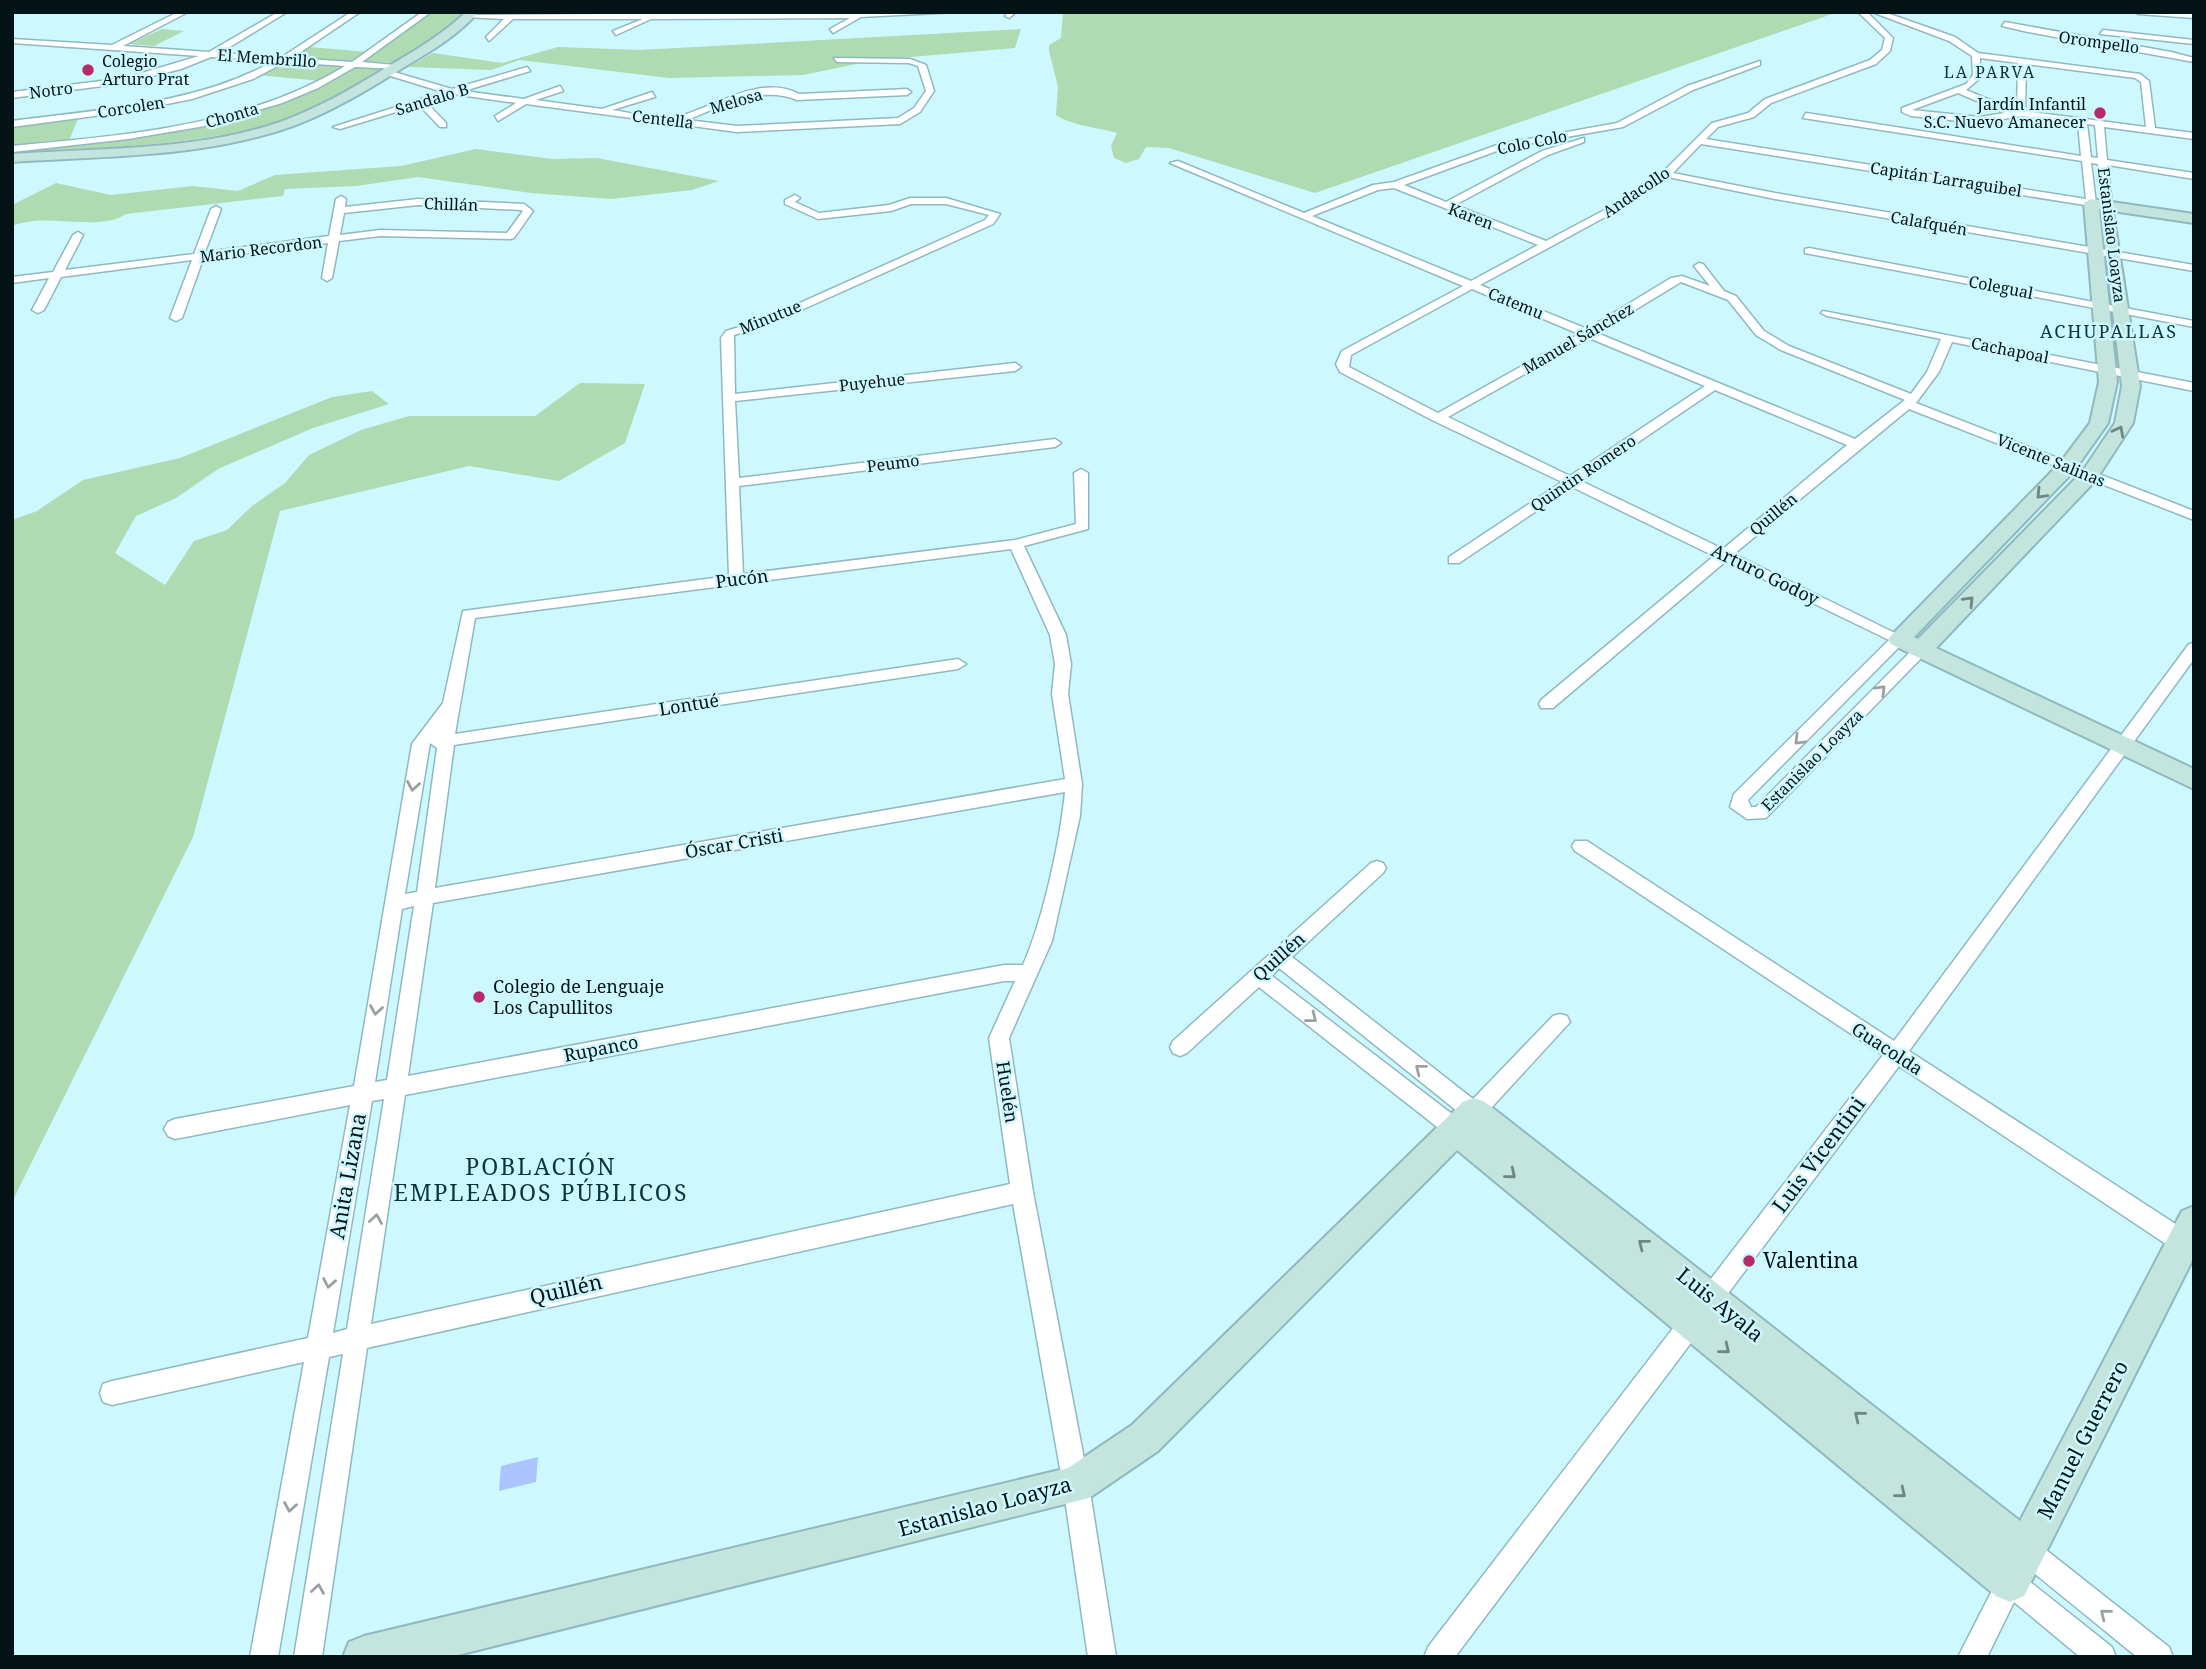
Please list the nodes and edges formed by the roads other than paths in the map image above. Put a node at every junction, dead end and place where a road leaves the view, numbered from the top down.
1 (184, 12) edge
2 (283, 12) edge
3 (356, 12) edge
4 (427, 12) edge
5 (592, 12) edge
6 (667, 12) edge
7 (742, 12) edge
8 (953, 12) edge
9 (1862, 12) edge
10 (1876, 12) edge
11 (2138, 12) edge
12 (470, 14) edge
13 (860, 14) edge
14 (2166, 14) edge
15 (2194, 15) edge
16 (733, 16) junction
17 (512, 17) junction
18 (579, 17) junction
19 (656, 17) junction
20 (2005, 23) dead end
21 (554, 26) dead end
22 (2071, 30) dead end
23 (833, 32) dead end
24 (616, 33) dead end
25 (12, 40) edge
26 (489, 40) dead end
27 (2194, 42) edge
28 (115, 47) junction
29 (209, 53) junction
30 (1976, 55) junction
31 (284, 59) junction
32 (2194, 60) edge
33 (838, 61) dead end
34 (2022, 61) junction
35 (1756, 63) dead end
36 (355, 64) junction
37 (527, 69) dead end
38 (391, 70) junction
39 (560, 89) dead end
40 (1958, 90) junction
41 (453, 92) junction
42 (907, 92) dead end
43 (12, 95) edge
44 (652, 95) dead end
45 (523, 102) junction
46 (421, 103) junction
47 (600, 111) junction
48 (794, 112) junction
49 (2019, 114) junction
50 (1806, 116) dead end
51 (498, 118) dead end
52 (675, 121) junction
53 (2082, 121) junction
54 (2099, 123) junction
55 (12, 124) edge
56 (443, 125) dead end
57 (337, 127) dead end
58 (2151, 130) junction
59 (1620, 132) dead end
60 (2194, 136) edge
61 (1698, 141) junction
62 (12, 149) edge
63 (12, 158) edge
64 (2087, 160) junction
65 (2103, 162) junction
66 (1175, 163) dead end
67 (1666, 174) junction
68 (2194, 176) edge
69 (1395, 185) junction
70 (795, 198) dead end
71 (2099, 204) junction
72 (1446, 206) junction
73 (216, 209) dead end
74 (1304, 216) junction
75 (2194, 219) edge
76 (78, 236) dead end
77 (510, 236) joint
78 (334, 240) junction
79 (1547, 245) junction
80 (1809, 251) dead end
81 (2105, 253) junction
82 (198, 257) junction
83 (1699, 266) dead end
84 (2194, 268) edge
85 (58, 274) junction
86 (327, 278) dead end
87 (12, 280) edge
88 (1475, 286) junction
89 (1724, 294) junction
90 (2101, 306) junction
91 (38, 310) dead end
92 (2122, 310) junction
93 (1827, 313) dead end
94 (176, 318) dead end
95 (2194, 324) edge
96 (1589, 333) junction
97 (1948, 337) junction
98 (1342, 364) joint
99 (1015, 367) dead end
100 (2107, 369) junction
101 (2130, 373) junction
102 (1713, 386) junction
103 (2194, 387) edge
104 (729, 398) junction
105 (1910, 402) junction
106 (1438, 418) junction
107 (1055, 443) dead end
108 (1856, 444) junction
109 (2067, 467) junction
110 (1081, 473) dead end
111 (2089, 476) junction
112 (1572, 481) junction
113 (731, 483) junction
114 (2194, 516) edge
115 (1016, 544) junction
116 (1724, 555) junction
117 (1454, 560) dead end
118 (736, 580) junction
119 (468, 614) joint
120 (1910, 644) junction
121 (2194, 648) edge
122 (958, 664) dead end
123 (451, 704) junction
124 (1548, 704) dead end
125 (446, 741) junction
126 (420, 744) junction
127 (2122, 746) junction
128 (2194, 780) edge
129 (1074, 784) junction
130 (1581, 846) dead end
131 (1377, 868) dead end
132 (425, 897) junction
133 (393, 903) junction
134 (1279, 957) junction
135 (1028, 973) junction
136 (1258, 976) junction
137 (1560, 1022) dead end
138 (1180, 1046) dead end
139 (1895, 1055) junction
140 (396, 1087) junction
141 (363, 1093) junction
142 (1466, 1121) junction
143 (175, 1129) dead end
144 (1022, 1192) junction
145 (2190, 1238) edge
146 (1702, 1311) junction
147 (357, 1337) junction
148 (318, 1346) junction
149 (112, 1393) dead end
150 (1076, 1485) junction
151 (2019, 1566) junction
152 (264, 1657) edge
153 (308, 1657) edge
154 (364, 1657) edge
155 (1102, 1657) edge
156 (1438, 1657) edge
157 (1972, 1657) edge
158 (2102, 1657) edge
159 (2159, 1657) edge

1 - 28 street
2 - 29 street, Notro
3 - 31 street, Corcolen
4 - 36 street, Chonta
5 - 18 street
6 - 19 street
7 - 16 street
8 - 13 street
9 - 61 street, Andacollo
10 - 30 street
11 - 14 street
12 - 17 street
12 - 38 street
13 - 16 street
13 - 23 street
14 - 15 street
16 - 19 street
17 - 18 street
17 - 26 street
18 - 19 street
18 - 21 street
19 - 24 street
20 - 32 street, Orompello
22 - 27 street
25 - 28 street, El Membrillo
28 - 29 street, El Membrillo
29 - 31 street, El Membrillo
29 - 43 street, Notro
30 - 34 street
30 - 40 street
31 - 36 street, El Membrillo
31 - 55 street, Corcolen
33 - 48 street, Centella
34 - 49 street
34 - 58 street
35 - 69 street, Colo Colo
36 - 38 street, El Membrillo
36 - 62 street, Chonta
37 - 41 street, Sandalo B
38 - 41 street, Centella
38 - 63 street
39 - 45 street
40 - 49 street
40 - 49 street
41 - 45 street, Centella
41 - 46 street, Sandalo B
42 - 48 street
44 - 47 street
45 - 47 street, Centella
45 - 51 street
46 - 56 street
46 - 57 street, Sandalo B
47 - 52 street, Centella
48 - 52 street, Centella
48 - 52 street, Melosa
49 - 53 street
50 - 64 street
53 - 54 street
53 - 64 street, Estanislao Loayza
54 - 58 street
54 - 65 street, Estanislao Loayza
58 - 60 street
59 - 72 street, Colo Colo
61 - 67 street, Andacollo
61 - 71 street, Capitán Larraguibel
64 - 65 street
64 - 71 street, Estanislao Loayza
65 - 68 street
65 - 71 street, Estanislao Loayza
66 - 74 street, Catemu
67 - 79 street, Andacollo
67 - 81 street, Calafquén
69 - 72 street, Karen
69 - 74 street, Colo Colo
70 - 104 street, Minutue
71 - 75 street, Capitán Larraguibel
71 - 81 street, Estanislao Loayza
72 - 79 street, Karen
73 - 82 street
74 - 88 street, Catemu
76 - 85 street
77 - 78 street, Mario Recordon
77 - 78 street, Chillán
78 - 82 street, Mario Recordon
78 - 86 street
79 - 88 street, Andacollo
80 - 90 street, Colegual
81 - 84 street, Calafquén
81 - 90 street, Estanislao Loayza
81 - 92 street, Estanislao Loayza
82 - 85 street, Mario Recordon
82 - 94 street
83 - 89 street
85 - 87 street, Mario Recordon
85 - 91 street
88 - 96 street, Catemu
88 - 98 street, Andacollo
89 - 96 street, Manuel Sánchez
89 - 105 street, Vicente Salinas
90 - 92 street, Colegual
90 - 100 street, Estanislao Loayza
92 - 95 street, Colegual
92 - 101 street, Estanislao Loayza
93 - 97 street, Cachapoal
96 - 102 street, Catemu
96 - 106 street, Manuel Sánchez
97 - 100 street, Cachapoal
97 - 105 street, Quillén
98 - 106 street, Arturo Godoy
99 - 104 street, Puyehue
100 - 101 street, Cachapoal
100 - 109 street, Estanislao Loayza
101 - 103 street, Cachapoal
111 -> 101 street, Estanislao Loayza
102 - 108 street, Catemu
102 - 112 street, Quintin Romero
104 - 113 street, Minutue
105 - 108 street, Quillén
105 - 109 street, Vicente Salinas
106 - 112 street, Arturo Godoy
107 - 113 street, Peumo
108 - 116 street, Quillén
109 - 111 street, Vicente Salinas
109 -> 120 street, Estanislao Loayza
110 - 115 street, Pucón
111 - 114 street, Vicente Salinas
120 -> 111 street, Estanislao Loayza
112 - 116 street, Arturo Godoy
112 - 117 street, Quintin Romero
113 - 118 street, Minutue
115 - 118 street, Pucón
115 - 129 street, Huelén
116 - 120 street, Arturo Godoy
116 - 124 street, Quillén
118 - 119 street, Pucón
119 - 123 street, Anita Lizana
120 -> 120 street, Estanislao Loayza
120 - 127 street, Arturo Godoy
121 - 127 street, Luis Vicentini
122 - 125 street, Lontué
123 - 125 street, Anita Lizana
123 - 126 street, Anita Lizana
125 - 126 street, Lontué
125 - 132 street, Anita Lizana
126 -> 133 street, Anita Lizana
127 - 128 street, Arturo Godoy
127 - 139 street, Luis Vicentini
129 - 132 street, Óscar Cristi
129 - 135 street, Huelén
130 - 139 street, Guacolda
131 - 134 street, Quillén
132 - 133 street, Óscar Cristi
132 - 140 street, Anita Lizana
133 -> 141 street, Anita Lizana
134 - 136 street, Quillén
142 -> 134 street, Luis Ayala
135 - 140 street, Rupanco
135 - 144 street, Huelén
136 - 138 street, Quillén
136 -> 142 street, Luis Ayala
137 - 142 street, Estanislao Loayza
139 - 145 street, Guacolda
139 - 146 street, Luis Vicentini
140 - 141 street, Rupanco
147 -> 140 street, Anita Lizana
141 - 143 street, Rupanco
141 -> 148 street, Anita Lizana
142 - 146 street, Luis Ayala
142 - 150 street, Estanislao Loayza
144 - 147 street, Quillén
144 - 150 street, Huelén
145 - 151 street, Manuel Guerrero
146 - 151 street, Luis Ayala
146 - 156 street, Luis Vicentini
147 - 148 street, Quillén
153 -> 147 street, Anita Lizana
148 - 149 street, Quillén
148 -> 152 street, Anita Lizana
150 - 154 street, Estanislao Loayza
150 - 155 street, Huelén
151 - 157 street, Manuel Guerrero
151 - 158 street, Luis Ayala
159 -> 151 street, Luis Ayala

